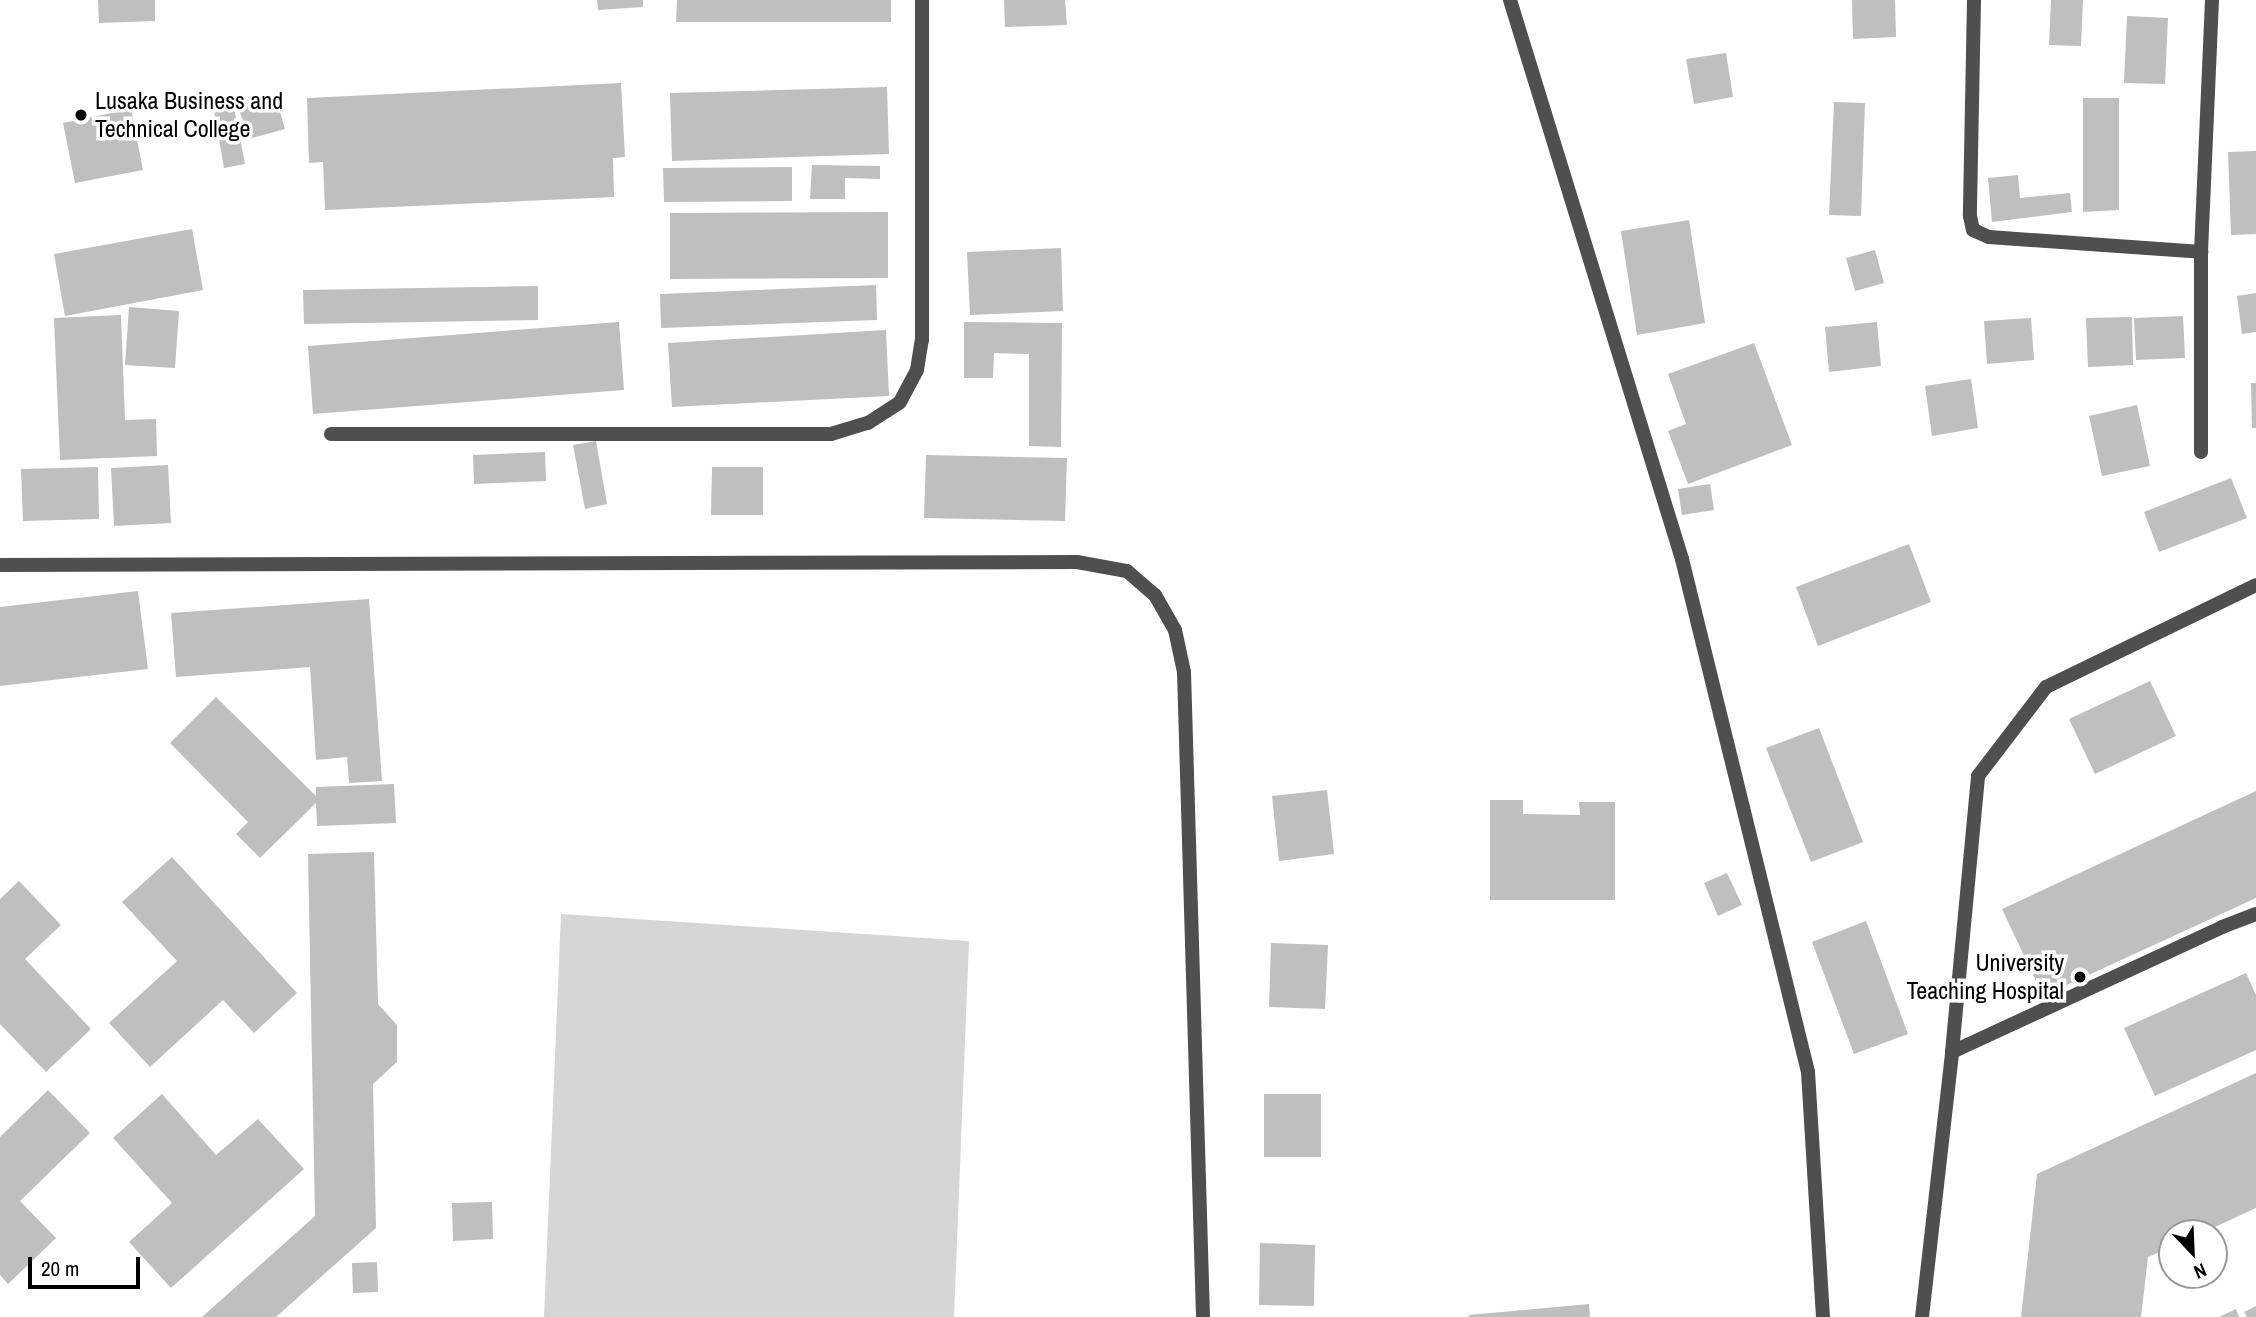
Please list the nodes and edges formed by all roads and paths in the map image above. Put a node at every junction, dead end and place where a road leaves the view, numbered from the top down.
1 (922, 0) edge
2 (1510, 0) edge
3 (1974, 0) edge
4 (2212, 0) edge
5 (2201, 252) junction
6 (331, 434) dead end
7 (2201, 452) dead end
8 (0, 565) edge
9 (2256, 585) edge
10 (2256, 915) edge
11 (1952, 1052) junction
12 (1203, 1317) edge
13 (1824, 1317) edge
14 (1922, 1317) edge

1 - 6 street
2 - 13 street
3 - 5 street
4 - 5 street
5 - 7 street
8 - 12 street
9 - 11 street
10 - 11 street
11 - 14 street

